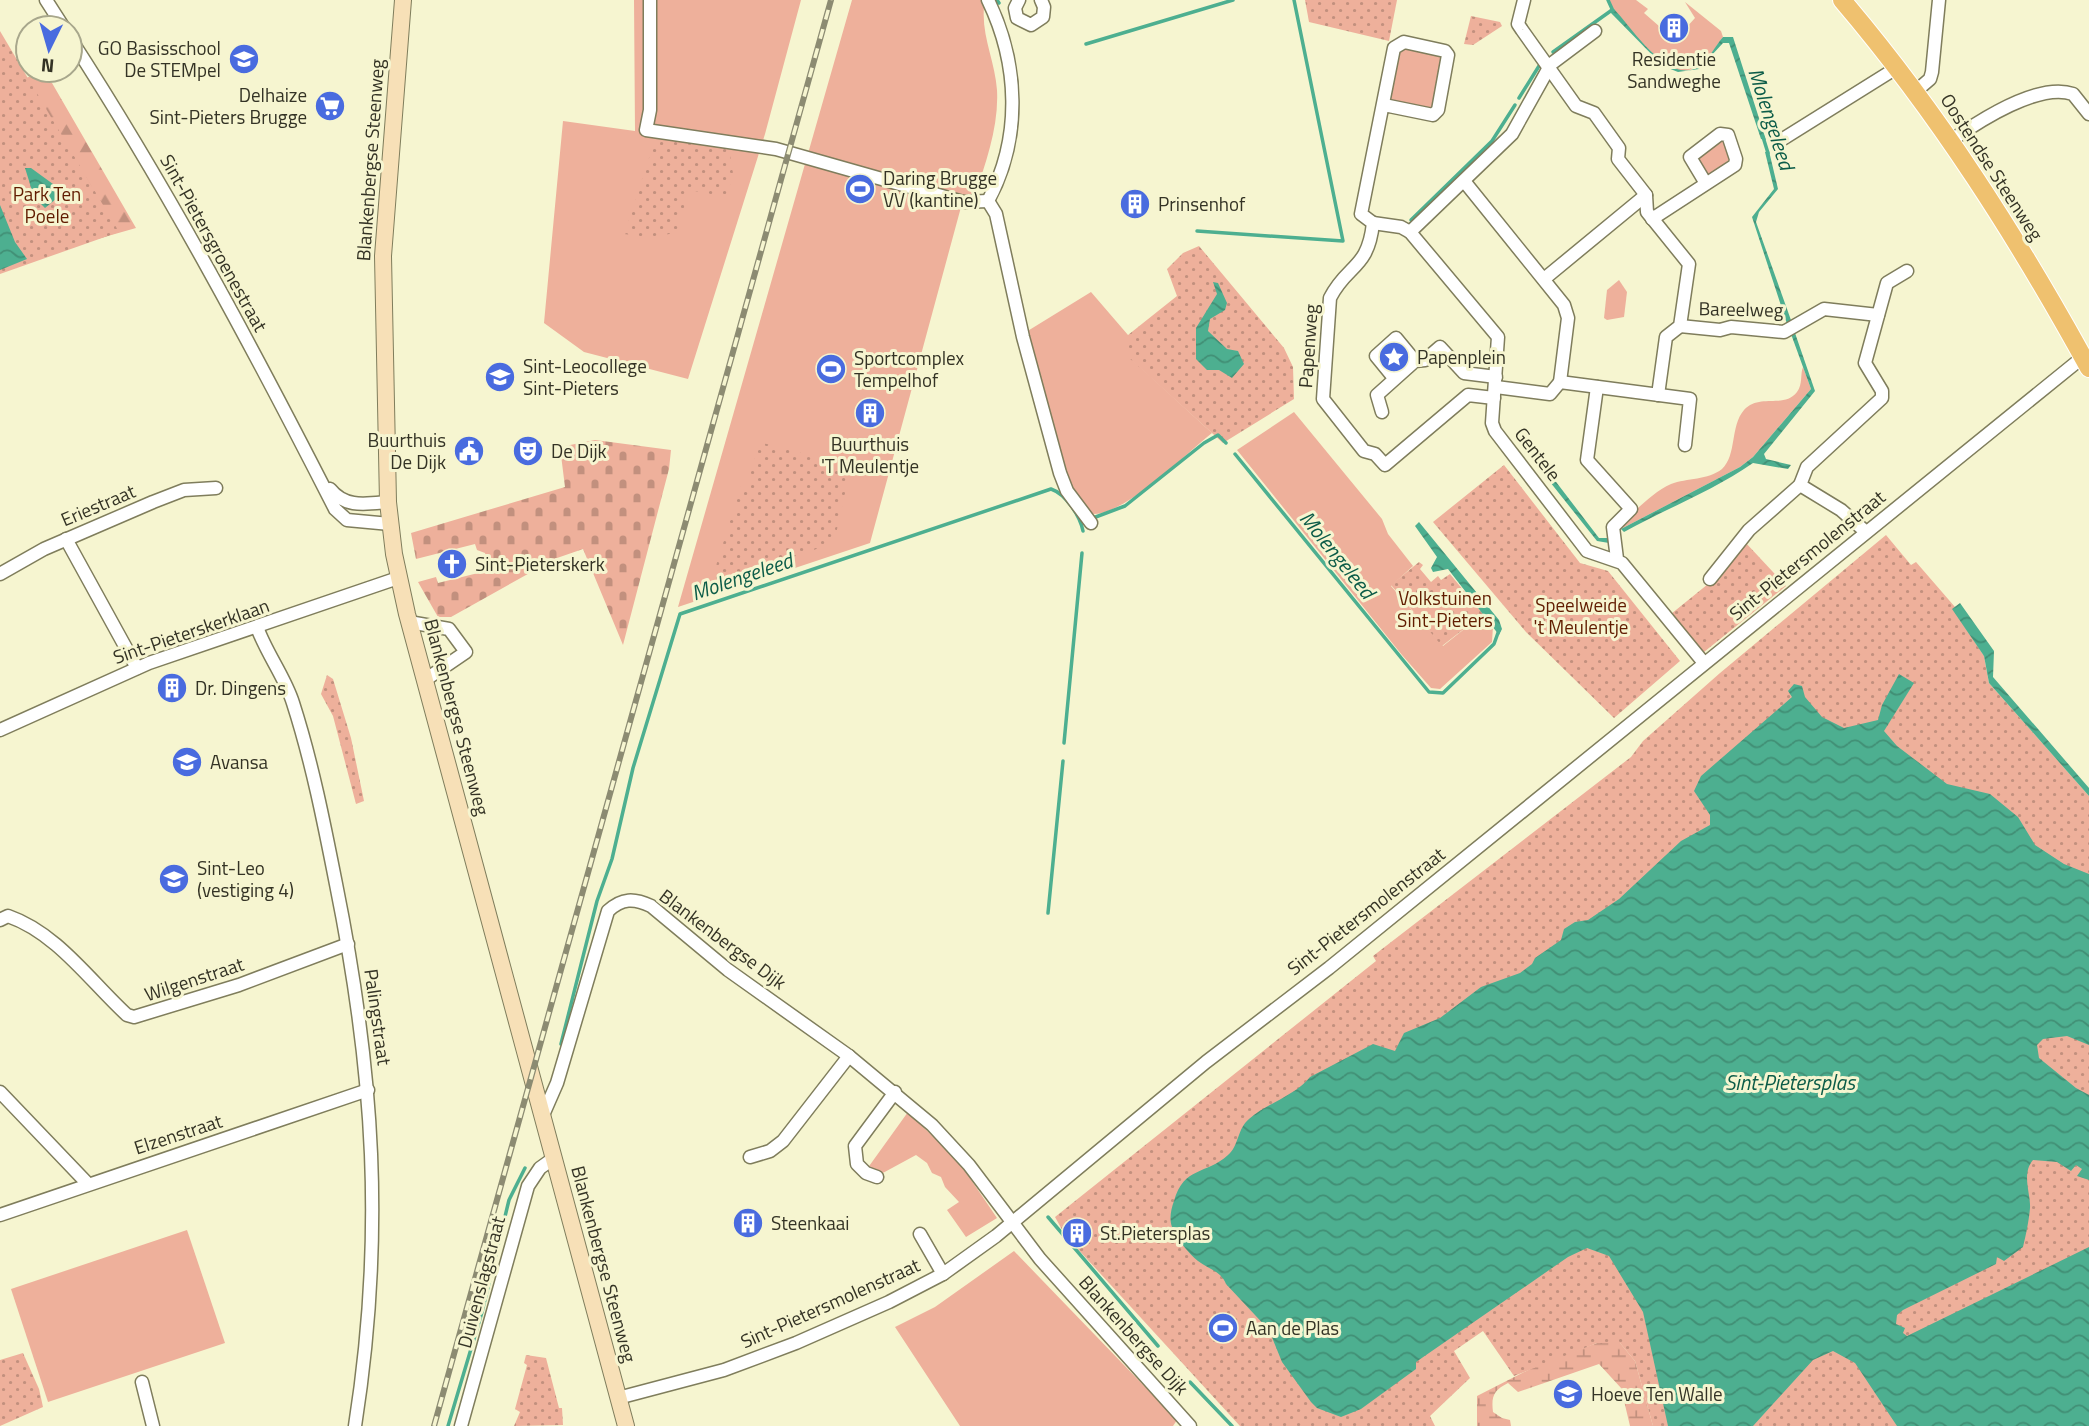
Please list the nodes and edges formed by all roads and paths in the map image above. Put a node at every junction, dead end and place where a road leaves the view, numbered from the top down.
1 (403, 0) edge
2 (650, 0) edge
3 (988, 0) edge
4 (1019, 0) edge
5 (1041, 0) edge
6 (1524, 0) edge
7 (1842, 0) edge
8 (1939, 0) edge
9 (1595, 31) dead end
10 (84, 60) edge
11 (1548, 68) junction
12 (1898, 68) junction
13 (1916, 91) junction
14 (1384, 105) junction
15 (2089, 114) edge
16 (1952, 140) junction
17 (1778, 142) dead end
18 (1464, 181) junction
19 (1705, 182) dead end
20 (1646, 195) junction
21 (988, 201) junction
22 (1652, 219) junction
23 (1373, 223) junction
24 (1410, 232) junction
25 (1907, 271) dead end
26 (1544, 279) junction
27 (1878, 315) junction
28 (1680, 326) junction
29 (1415, 361) junction
30 (2086, 363) edge
31 (1394, 378) junction
32 (1560, 382) junction
33 (1495, 387) junction
34 (1597, 387) junction
35 (1658, 394) junction
36 (1382, 412) dead end
37 (1685, 445) dead end
38 (317, 472) junction
39 (1800, 485) junction
40 (216, 488) dead end
41 (388, 502) junction
42 (1091, 523) dead end
43 (390, 524) junction
44 (1866, 532) junction
45 (66, 539) junction
46 (1617, 559) junction
47 (0, 574) edge
48 (398, 578) junction
49 (1710, 579) dead end
50 (409, 622) junction
51 (257, 627) junction
52 (1704, 663) junction
53 (137, 668) junction
54 (425, 681) junction
55 (0, 730) edge
56 (0, 920) edge
57 (348, 944) junction
58 (849, 1056) junction
59 (368, 1090) junction
60 (0, 1091) edge
61 (895, 1092) junction
62 (543, 1115) junction
63 (750, 1157) dead end
64 (554, 1158) junction
65 (877, 1177) dead end
66 (87, 1183) junction
67 (0, 1215) edge
68 (1011, 1223) junction
69 (920, 1234) dead end
70 (943, 1274) junction
71 (142, 1382) dead end
72 (618, 1398) junction
73 (153, 1426) edge
74 (355, 1426) edge
75 (461, 1426) edge
76 (626, 1426) edge
77 (1190, 1426) edge

1 - 41 main road, Blankenbergse Steenweg
2 - 21 street
3 - 21 street
4 - 5 street
6 - 11 street
7 - 12 main road, Oostendse Steenweg
8 - 13 street
9 - 11 street
10 - 38 street, Sint-Pietersgroenestraat
11 - 18 street
11 - 20 street
12 - 13 main road, Oostendse Steenweg
12 - 17 street
13 - 16 main road, Oostendse Steenweg
14 - 14 street
14 - 23 street
15 - 16 street
16 - 30 main road, Oostendse Steenweg
18 - 24 street
18 - 26 street
19 - 22 street
20 - 22 street
20 - 26 street
21 - 42 street
22 - 28 street
23 - 24 street
23 - 33 street, Papenweg
24 - 33 street, Gentele
25 - 27 street
26 - 32 street
27 - 28 street, Bareelweg
27 - 39 street
28 - 35 street
29 - 31 street
29 - 31 street
29 - 33 street
30 - 44 street, Sint-Pietersmolenstraat
31 - 36 street
32 - 33 street
32 - 34 street
33 - 46 street, Gentele
34 - 35 street
34 - 46 street
35 - 37 street
38 - 41 street, Sint-Pietersgroenestraat
38 - 43 street, Sint-Pietersgroenestraat
39 - 44 street
39 - 49 street
40 - 45 street, Eriestraat
41 - 43 main road, Blankenbergse Steenweg
43 - 48 main road, Blankenbergse Steenweg
44 - 52 street, Sint-Pietersmolenstraat
45 - 47 street, Eriestraat
45 - 53 street
46 - 52 street
48 - 50 main road, Blankenbergse Steenweg
48 - 51 street, Sint-Pieterskerklaan
50 - 54 main road, Blankenbergse Steenweg
50 - 54 street
51 - 53 street, Sint-Pieterskerklaan
51 - 57 street, Palingstraat
52 - 68 street, Sint-Pietersmolenstraat
53 - 55 street, Sint-Pieterskerklaan
54 - 62 main road, Blankenbergse Steenweg
56 - 57 street, Wilgenstraat
57 - 59 street, Palingstraat
58 - 61 street, Blankenbergse Dijk
58 - 62 street, Blankenbergse Dijk
58 - 63 street
59 - 66 street, Elzenstraat
59 - 74 street, Palingstraat
60 - 66 street
61 - 65 street
61 - 68 street, Blankenbergse Dijk
62 - 64 main road, Blankenbergse Steenweg
64 - 72 main road, Blankenbergse Steenweg
64 - 75 street, Duivenslagstraat
66 - 67 street, Elzenstraat
68 - 70 street, Sint-Pietersmolenstraat
68 - 77 street, Blankenbergse Dijk
69 - 70 street
70 - 72 street, Sint-Pietersmolenstraat
71 - 73 street
72 - 76 main road, Blankenbergse Steenweg

